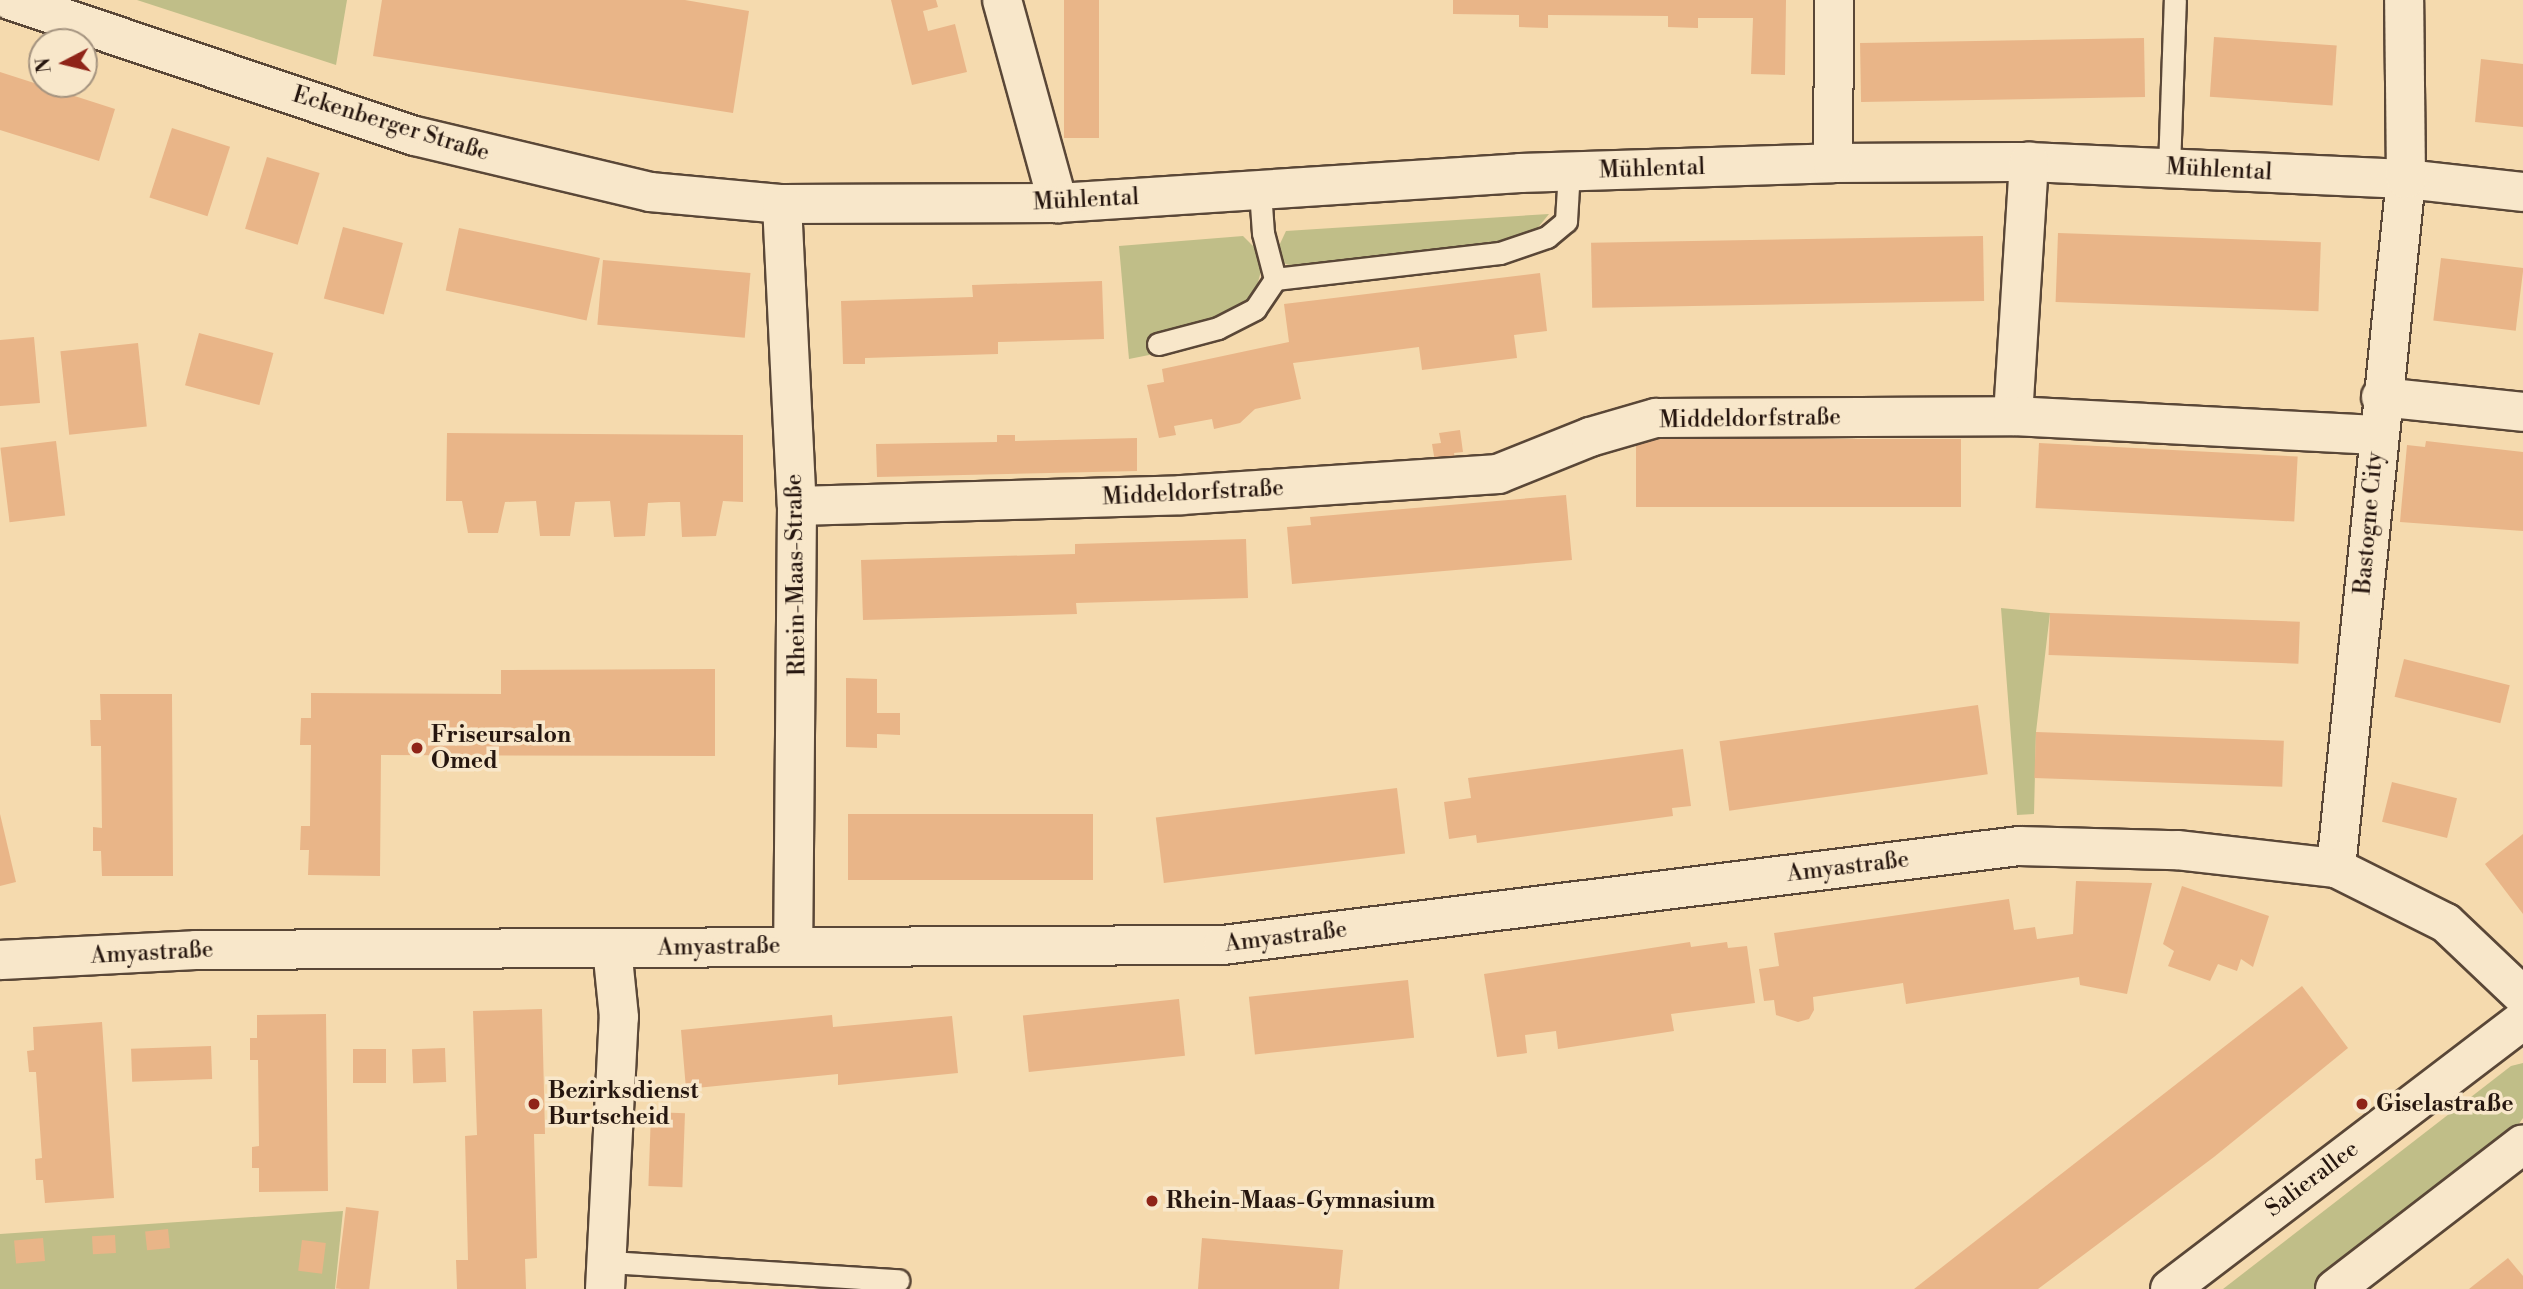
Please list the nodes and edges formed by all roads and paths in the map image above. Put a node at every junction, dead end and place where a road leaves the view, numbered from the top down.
1 (1002, 0) edge
2 (1835, 0) edge
3 (2175, 0) edge
4 (2404, 0) edge
5 (25, 2) edge
6 (2029, 162) junction
7 (1833, 163) junction
8 (2169, 168) junction
9 (1569, 172) junction
10 (2406, 178) junction
11 (1261, 191) junction
12 (2523, 192) edge
13 (1058, 203) junction
14 (782, 204) junction
15 (1275, 279) junction
16 (1158, 344) dead end
17 (2381, 397) junction
18 (2523, 412) edge
19 (2013, 416) junction
20 (2377, 435) junction
21 (797, 506) junction
22 (2336, 868) junction
23 (793, 946) junction
24 (612, 948) junction
25 (0, 960) edge
26 (2523, 996) edge
27 (2523, 1020) edge
28 (2523, 1144) edge
29 (607, 1276) edge
30 (898, 1280) dead end
31 (2169, 1289) edge
32 (2335, 1289) edge

1 - 13 street
2 - 7 street
3 - 8 lane
4 - 10 street, Bastogne City
5 - 14 street, Eckenberger Straße
6 - 7 street, Mühlental
6 - 8 street, Mühlental
6 - 19 street
7 - 9 street, Mühlental
8 - 10 street, Mühlental
9 - 11 street, Mühlental
9 - 15 lane
10 - 12 street, Mühlental
10 - 17 street, Bastogne City
11 - 13 street, Mühlental
11 - 15 lane
13 - 14 street, Mühlental
14 - 21 street, Rhein-Maas-Straße
15 - 16 lane
17 - 18 street
17 - 20 street, Bastogne City
19 - 20 street, Middeldorfstraße
19 - 21 street, Middeldorfstraße
20 - 22 street, Bastogne City
21 - 23 street, Rhein-Maas-Straße
22 - 23 street, Amyastraße
22 - 26 street, Amyastraße
23 - 24 street, Amyastraße
24 - 25 street, Amyastraße
24 - 29 street
27 - 31 street, Salierallee
28 - 32 street
29 - 30 lane

